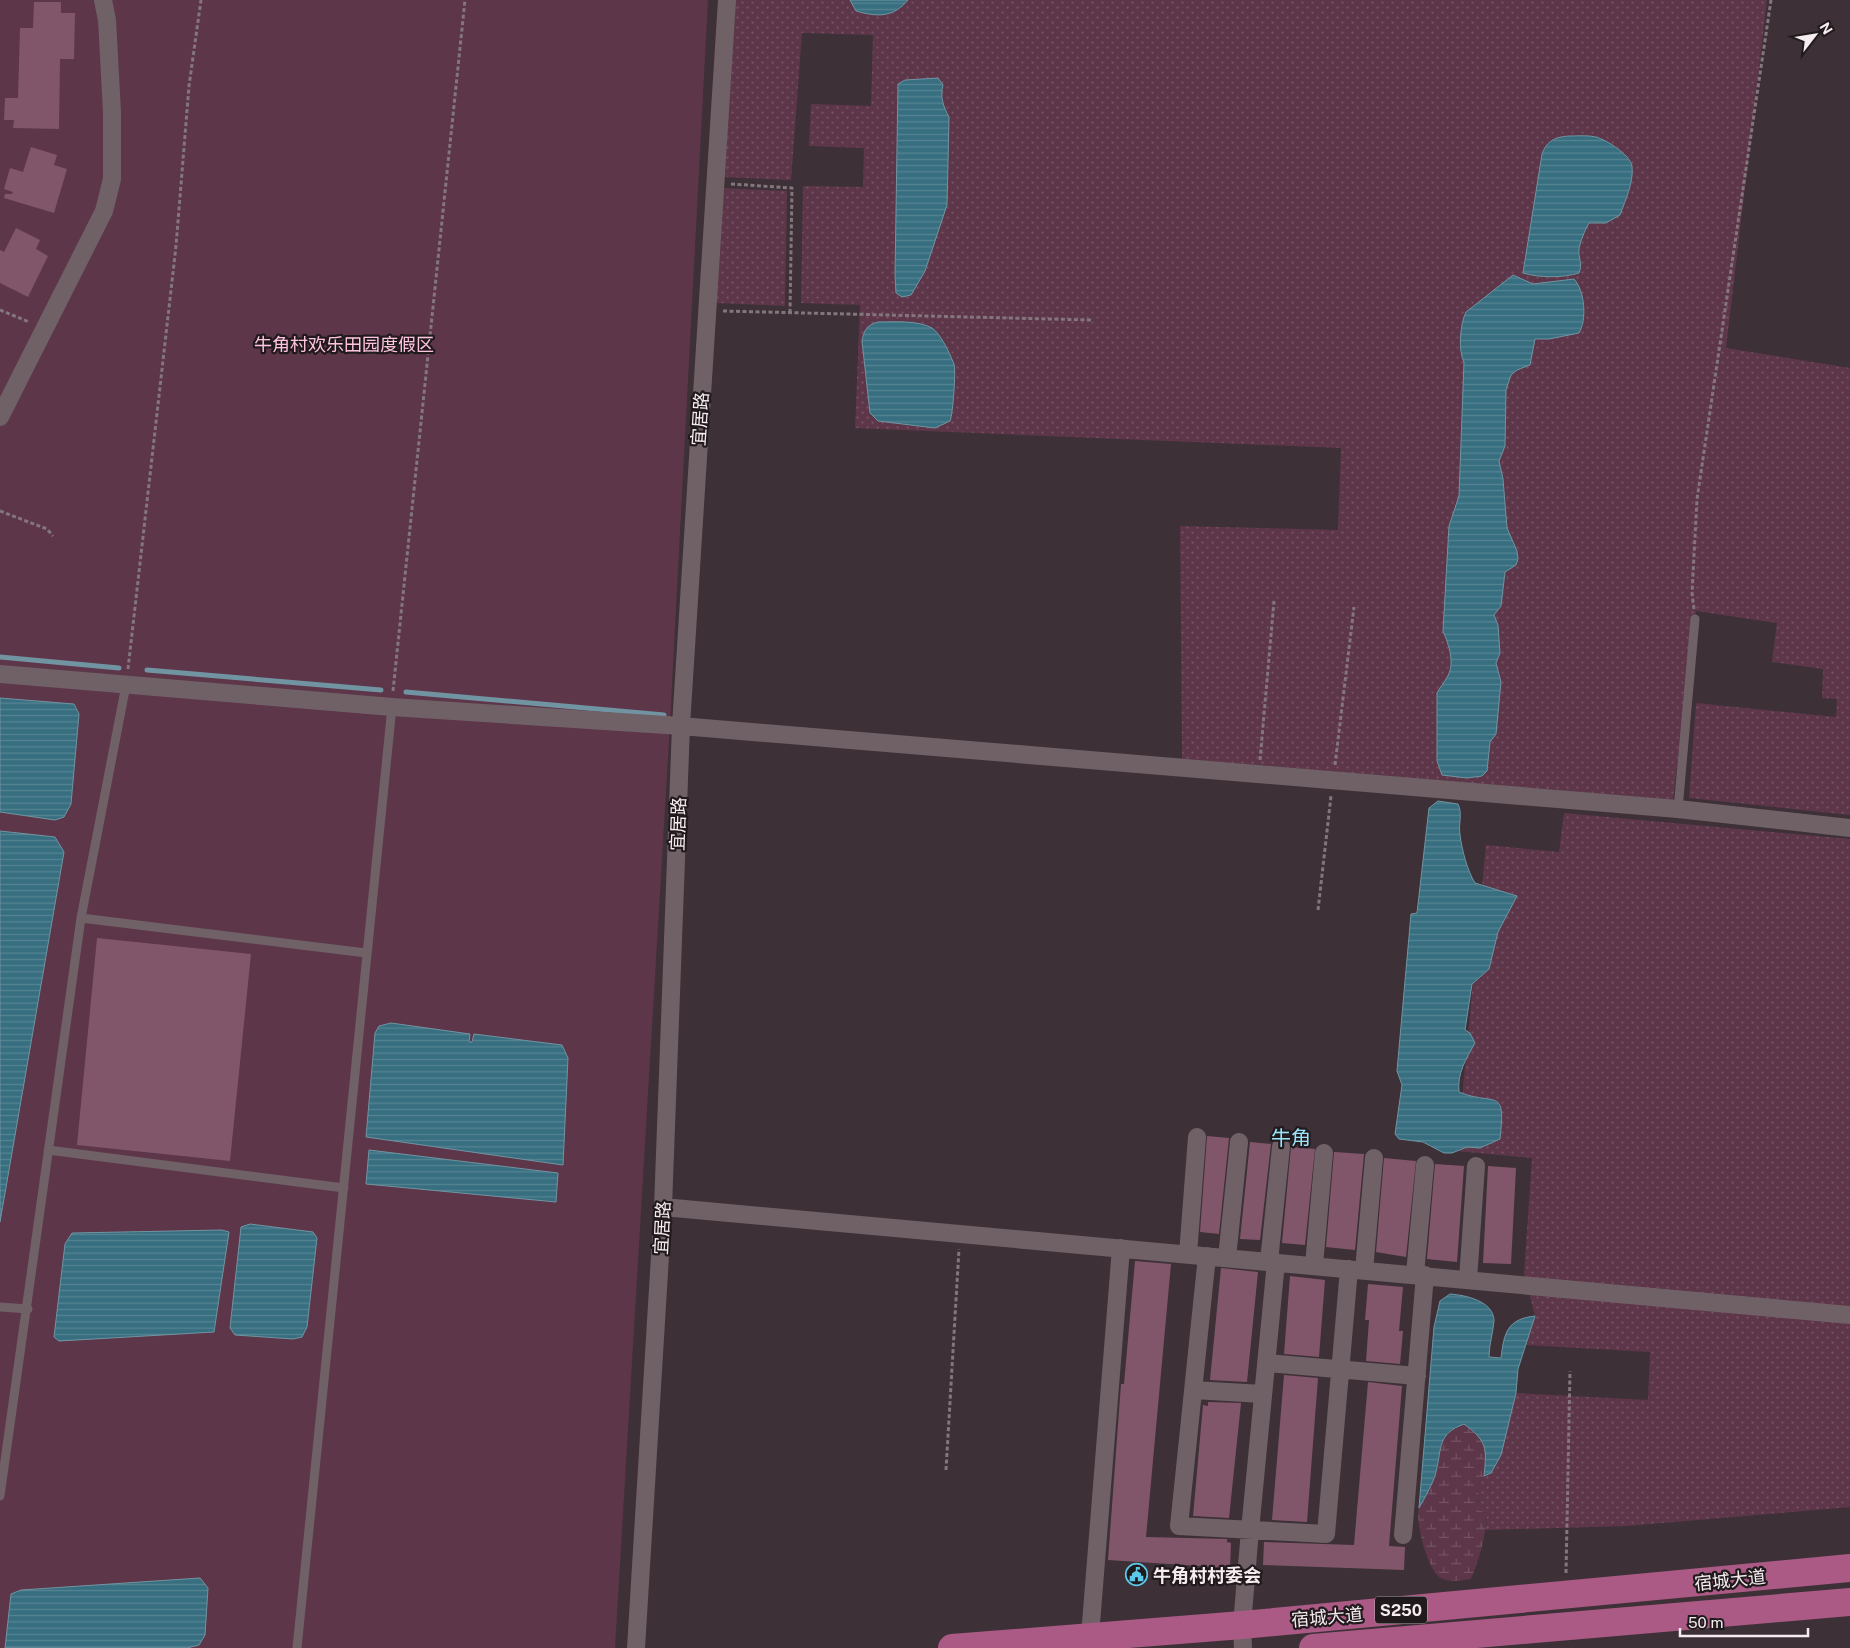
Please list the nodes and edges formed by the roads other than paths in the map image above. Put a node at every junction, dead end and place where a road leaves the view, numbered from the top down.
1 (103, 0) edge
2 (727, 0) edge
3 (0, 417) edge
4 (1695, 619) road end
5 (0, 674) edge
6 (126, 685) junction
7 (392, 707) junction
8 (681, 726) junction
9 (1678, 809) junction
10 (1850, 828) edge
11 (81, 918) junction
12 (366, 953) junction
13 (1197, 1137) dead end
14 (1239, 1142) dead end
15 (1280, 1147) dead end
16 (48, 1150) junction
17 (1324, 1153) dead end
18 (1374, 1158) dead end
19 (1425, 1165) dead end
20 (1476, 1166) dead end
21 (344, 1188) junction
22 (663, 1207) junction
23 (1121, 1248) junction
24 (1188, 1254) junction
25 (1207, 1256) junction
26 (1227, 1258) junction
27 (1272, 1262) junction
28 (1314, 1265) junction
29 (1357, 1269) junction
30 (1420, 1275) junction
31 (1468, 1279) junction
32 (0, 1307) edge
33 (28, 1309) junction
34 (1850, 1314) edge
35 (1268, 1363) junction
36 (1340, 1369) junction
37 (1417, 1376) junction
38 (1193, 1390) junction
39 (1263, 1394) junction
40 (0, 1496) edge
41 (1250, 1530) junction
42 (1403, 1535) dead end
43 (1850, 1568) edge
44 (1850, 1602) edge
45 (1090, 1636) junction
46 (1242, 1636) edge
47 (297, 1648) edge
48 (636, 1648) edge
49 (952, 1648) edge
50 (1313, 1648) edge

1 - 3 street
2 - 8 street, 宜居路
4 - 9 lane
5 - 6 street
6 - 7 street
6 - 11 lane
7 - 8 street
7 - 12 lane
8 - 9 street
8 - 22 street, 宜居路
9 - 10 street
11 - 12 lane
11 - 16 lane
12 - 21 lane
13 - 24 street
14 - 26 street
15 - 27 street
16 - 21 lane
16 - 33 lane
17 - 28 street
18 - 29 street
19 - 30 street
20 - 31 street
21 - 47 lane
22 - 23 street
22 - 48 street, 宜居路
23 - 24 street
23 - 45 street
24 - 25 street
25 - 26 street
25 - 38 street
26 - 27 street
27 - 28 street
27 - 35 street
28 - 29 street
29 - 30 street
29 - 36 street
30 - 31 street
30 - 37 street
31 - 34 street
32 - 33 lane
33 - 40 lane
35 - 36 street
35 - 39 street
36 - 37 street
36 - 41 street
37 - 42 street
38 - 39 street
38 - 41 street
39 - 41 street
41 - 46 street
43 - 46 main road, 宿城大道 / S250
44 - 50 main road, 宿城大道 / S250
45 - 46 main road, 宿城大道 / S250
45 - 49 main road, 宿城大道 / S250

